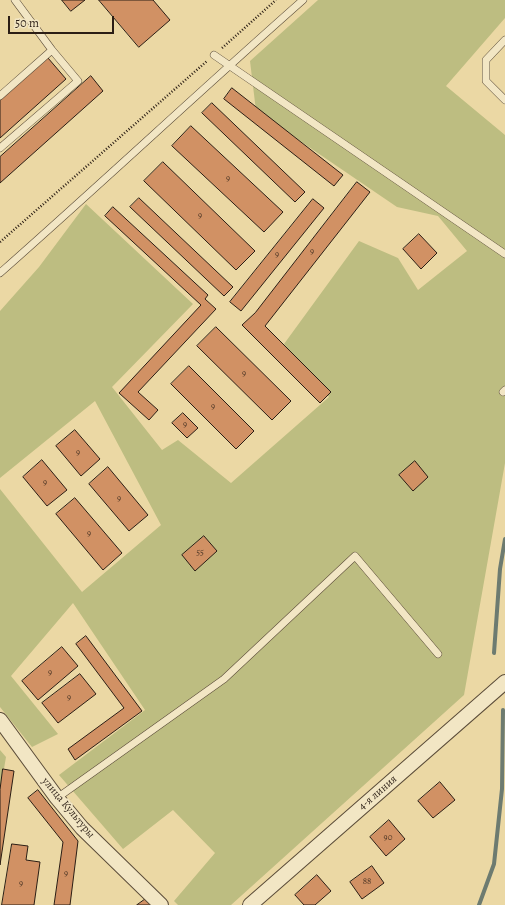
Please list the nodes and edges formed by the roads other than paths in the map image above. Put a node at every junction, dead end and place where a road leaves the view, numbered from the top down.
1 (15, 0) edge
2 (303, 0) edge
3 (505, 40) edge
4 (52, 50) junction
5 (214, 55) road end
6 (229, 66) junction
7 (0, 96) edge
8 (505, 100) edge
9 (0, 148) edge
10 (505, 254) edge
11 (0, 273) edge
12 (438, 654) dead end
13 (505, 682) edge
14 (0, 720) edge
15 (57, 798) junction
16 (161, 905) edge
17 (250, 905) edge

1 - 4 lane
2 - 6 lane
3 - 8 lane
4 - 7 lane
4 - 9 lane
5 - 6 lane
6 - 10 lane
6 - 11 lane
12 - 15 lane
13 - 17 street, 4-я линия
14 - 15 street, улица Культуры
15 - 16 street, улица Культуры

